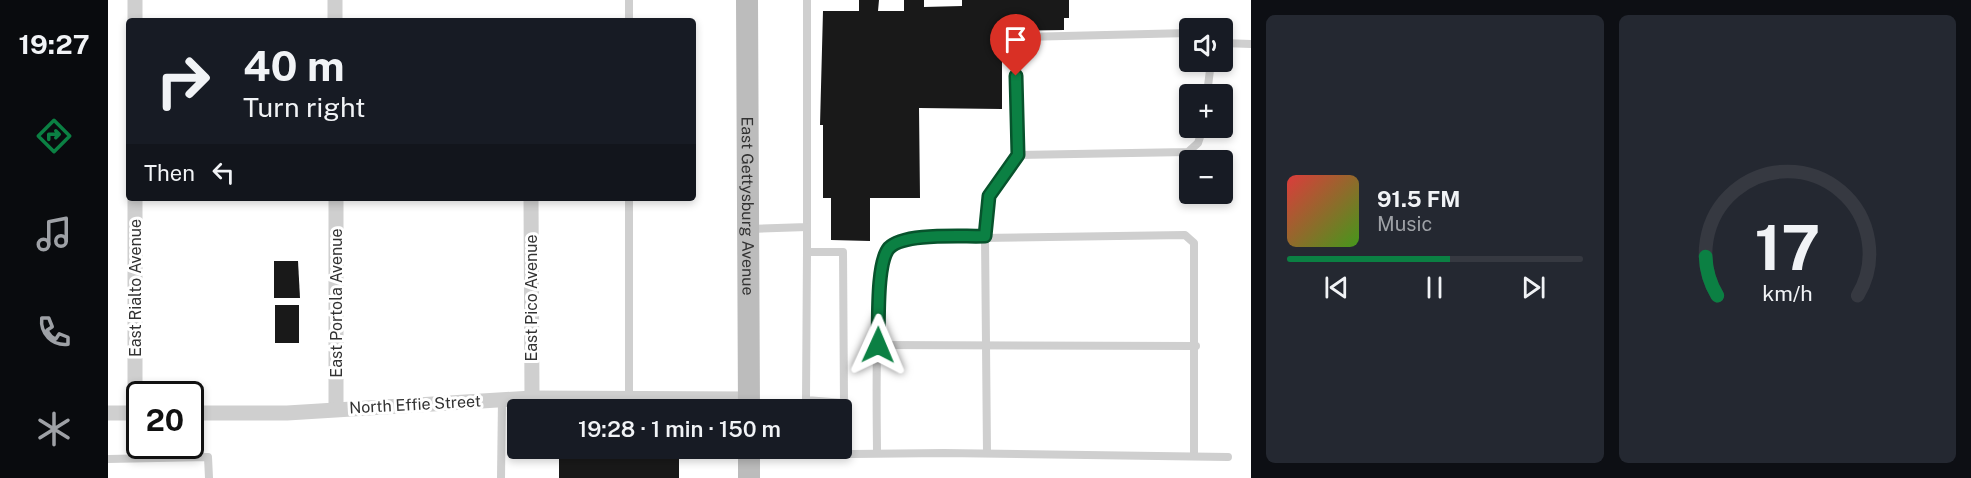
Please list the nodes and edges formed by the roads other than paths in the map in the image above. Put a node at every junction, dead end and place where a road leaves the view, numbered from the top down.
1 (135, 0) edge
2 (335, 0) edge
3 (629, 0) edge
4 (747, 0) edge
5 (807, 0) edge
6 (135, 18) edge
7 (335, 18) edge
8 (629, 18) edge
9 (1179, 33) edge
10 (1233, 43) edge
11 (1251, 44) edge
12 (1200, 138) edge
13 (1018, 155) junction
14 (135, 201) edge
15 (336, 201) edge
16 (531, 201) edge
17 (629, 201) edge
18 (807, 227) junction
19 (748, 229) junction
20 (985, 236) junction
21 (807, 252) junction
22 (878, 345) junction
23 (986, 345) junction
24 (1196, 346) junction
25 (137, 381) edge
26 (532, 398) junction
27 (629, 398) junction
28 (502, 399) junction
29 (649, 399) edge
30 (748, 399) edge
31 (336, 408) junction
32 (108, 413) edge
33 (126, 413) edge
34 (204, 413) edge
35 (852, 453) edge
36 (877, 453) junction
37 (987, 453) junction
38 (1194, 456) junction
39 (1228, 457) dead end
40 (108, 459) edge
41 (748, 459) edge
42 (208, 478) edge
43 (501, 478) edge
44 (749, 478) edge

1 - 6 street
2 - 7 street
3 - 8 lane
4 - 19 street, East Gettysburg Avenue
5 - 18 lane
9 - 13 lane
10 - 11 lane
12 - 13 lane
13 - 20 lane
14 - 25 street, East Rialto Avenue
15 - 31 street, East Portola Avenue
16 - 26 street, East Pico Avenue
17 - 27 lane
18 - 19 lane
18 - 21 lane
19 - 30 street, East Gettysburg Avenue
20 - 22 lane
20 - 23 lane
20 - 24 lane
21 - 21 lane
22 - 23 lane
22 - 36 lane
23 - 24 lane
23 - 37 lane
24 - 38 lane
26 - 27 street, North Effie Street
26 - 28 street, North Effie Street
27 - 29 street, North Effie Street
28 - 31 street, North Effie Street
28 - 43 lane
31 - 34 street, North Effie Street
32 - 33 street
35 - 36 lane
36 - 37 lane
37 - 38 lane
38 - 39 lane
40 - 42 lane
41 - 44 street

